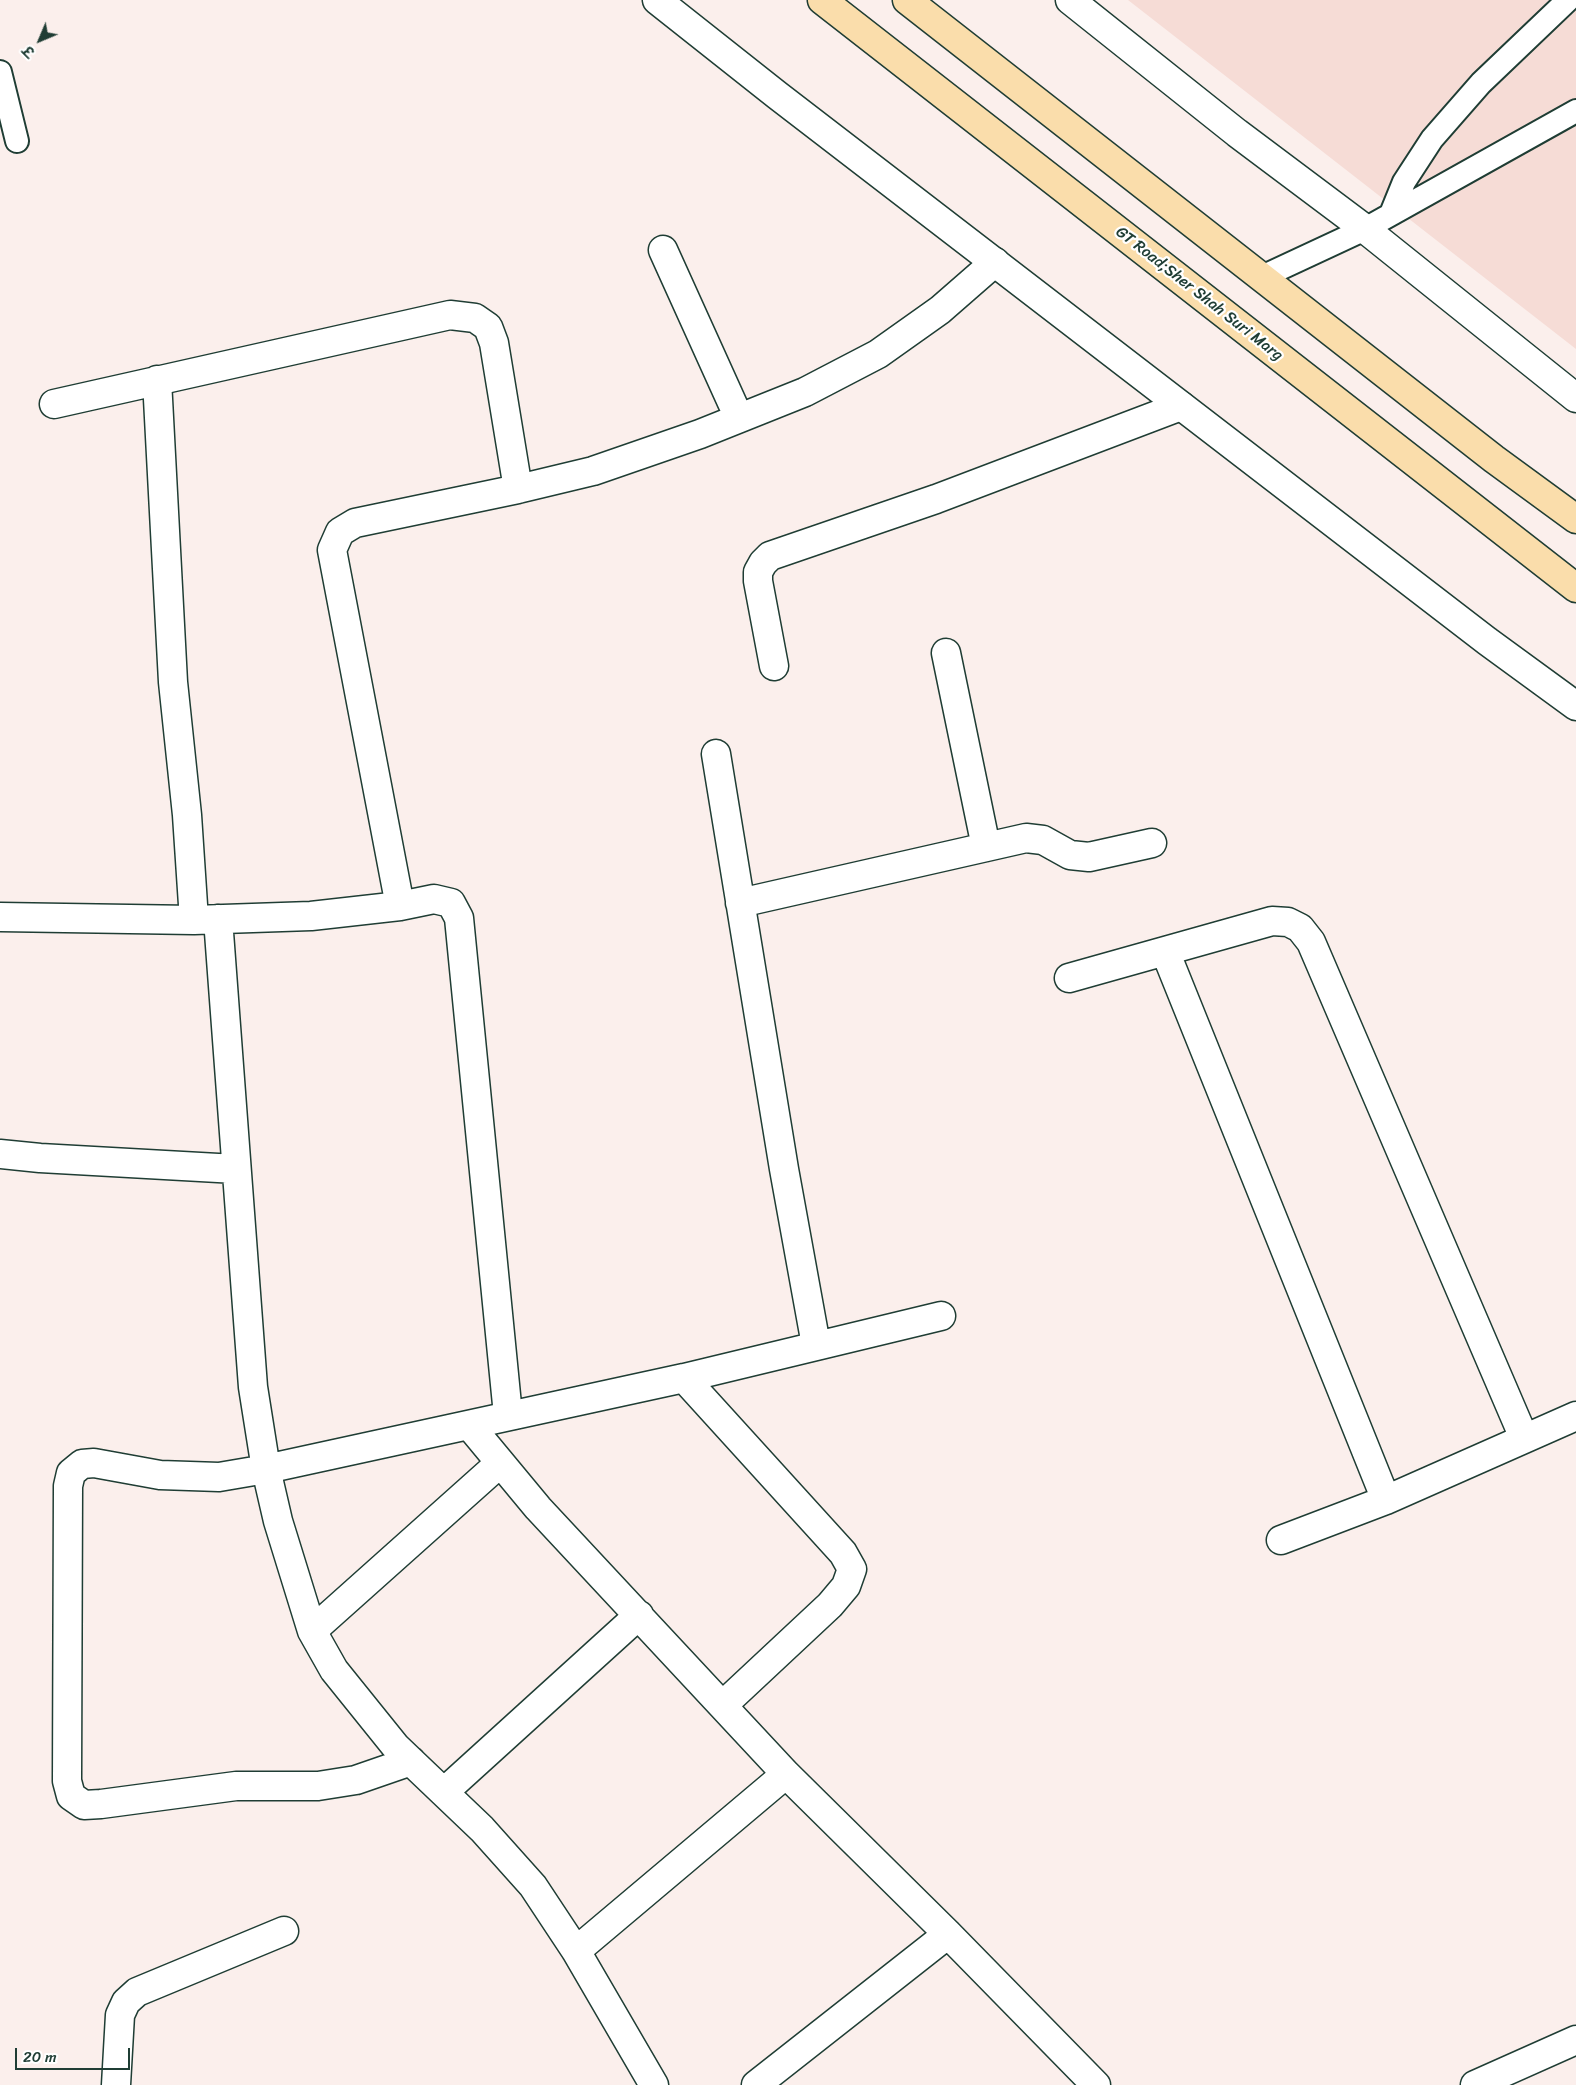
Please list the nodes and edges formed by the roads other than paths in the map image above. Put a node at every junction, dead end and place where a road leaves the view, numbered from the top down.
1 (657, 0) edge
2 (822, 0) edge
3 (908, 0) edge
4 (1070, 0) edge
5 (1568, 0) edge
6 (0, 72) edge
7 (1576, 111) edge
8 (16, 140) dead end
9 (1391, 214) junction
10 (1365, 229) junction
11 (663, 250) dead end
12 (995, 262) junction
13 (1262, 277) junction
14 (157, 380) junction
15 (1576, 398) edge
16 (54, 404) dead end
17 (1181, 406) junction
18 (739, 418) junction
19 (518, 489) junction
20 (1576, 519) edge
21 (1576, 588) edge
22 (946, 653) dead end
23 (774, 666) dead end
24 (1576, 706) edge
25 (716, 754) dead end
26 (1152, 843) dead end
27 (986, 847) junction
28 (740, 903) junction
29 (400, 906) junction
30 (0, 917) edge
31 (206, 920) junction
32 (1165, 951) junction
33 (1069, 978) dead end
34 (0, 1154) edge
35 (236, 1169) junction
36 (941, 1316) dead end
37 (816, 1345) junction
38 (684, 1378) junction
39 (508, 1415) junction
40 (1576, 1416) edge
41 (470, 1426) junction
42 (1524, 1438) junction
43 (500, 1463) junction
44 (266, 1469) junction
45 (1386, 1500) junction
46 (1281, 1540) dead end
47 (639, 1615) junction
48 (312, 1631) junction
49 (723, 1705) junction
50 (411, 1761) junction
51 (786, 1774) junction
52 (444, 1792) junction
53 (284, 1930) dead end
54 (948, 1934) junction
55 (576, 1951) junction
56 (1576, 2040) edge
57 (116, 2085) edge
58 (654, 2085) edge
59 (756, 2085) edge
60 (1096, 2085) edge
61 (1475, 2085) edge

1 - 12 street
2 - 21 main road, GT Road;Sher Shah Suri Marg
3 - 13 main road
4 - 10 street
5 - 9 lane
6 - 8 lane
7 - 9 lane
9 - 10 lane
10 - 13 lane
10 - 15 street
11 - 18 street
12 - 17 street
12 - 18 street
13 - 20 main road
14 - 16 street
14 - 19 street
14 - 31 street
17 - 23 street
17 - 24 street
18 - 19 street
19 - 29 street
22 - 27 street
25 - 28 street
26 - 27 street
27 - 28 street
28 - 37 street
29 - 31 street
29 - 39 street
30 - 31 street
31 - 35 street
32 - 33 street
32 - 42 street
32 - 45 street
34 - 35 street
35 - 44 street
36 - 37 street
37 - 38 street
38 - 39 street
38 - 49 street
39 - 41 street
40 - 42 street
41 - 43 street
41 - 44 street
42 - 45 street
43 - 47 street
43 - 48 street
44 - 48 street
44 - 50 street
45 - 46 street
47 - 49 street
47 - 52 street
48 - 50 street
49 - 51 street
50 - 52 street
51 - 54 street
51 - 55 street
52 - 55 street
53 - 57 street
54 - 59 street
54 - 60 street
55 - 58 street
56 - 61 street

